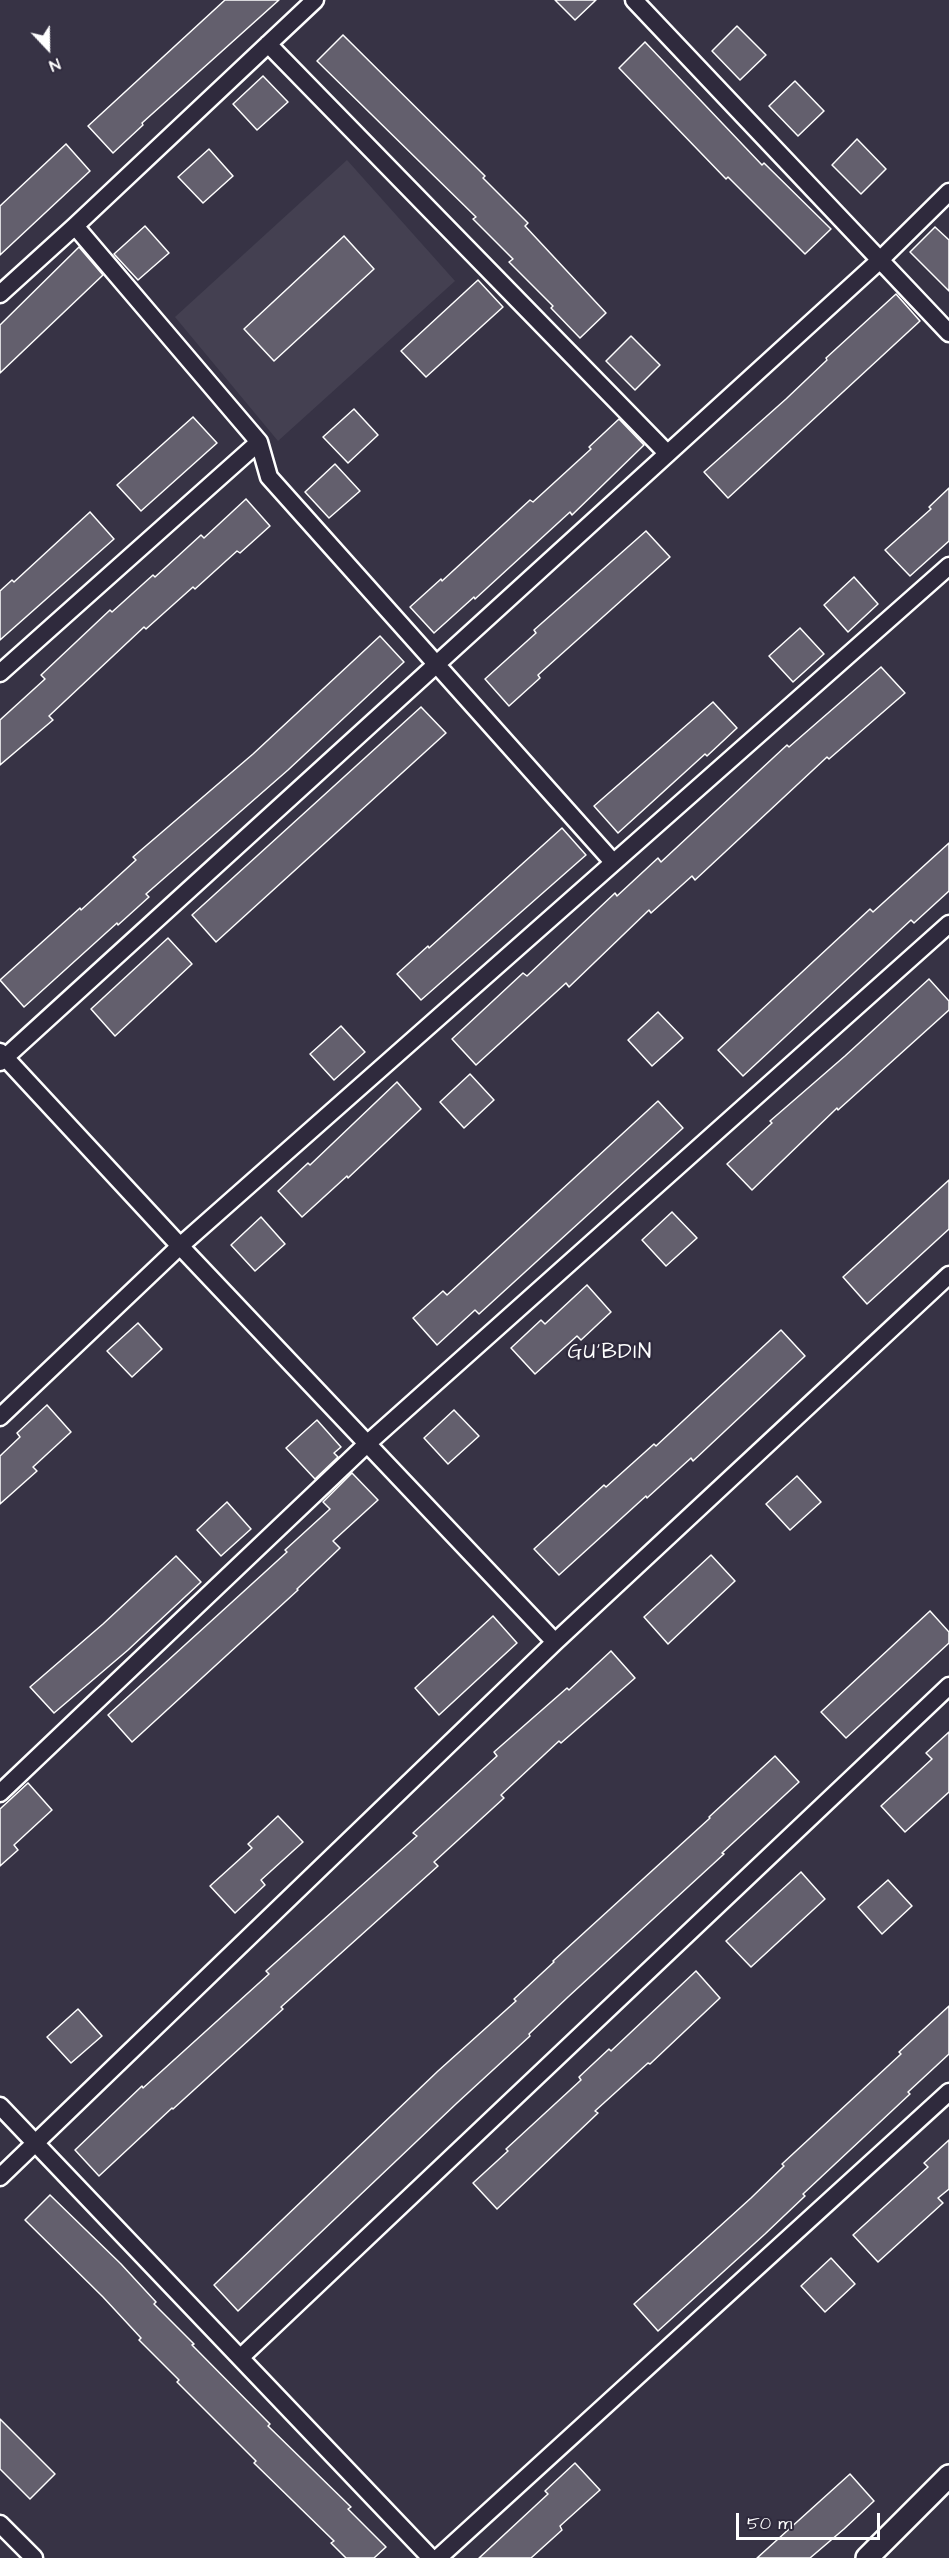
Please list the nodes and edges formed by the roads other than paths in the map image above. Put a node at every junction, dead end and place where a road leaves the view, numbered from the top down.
1 (315, 0) edge
2 (634, 0) edge
3 (268, 44) junction
4 (949, 192) edge
5 (75, 226) junction
6 (879, 261) junction
7 (0, 294) edge
8 (949, 333) edge
9 (259, 442) junction
10 (667, 453) junction
11 (949, 566) edge
12 (437, 664) junction
13 (0, 672) edge
14 (613, 862) junction
15 (949, 924) edge
16 (2, 1057) edge
17 (180, 1246) junction
18 (949, 1275) edge
19 (0, 1417) edge
20 (368, 1443) junction
21 (555, 1642) junction
22 (949, 1686) edge
23 (0, 1793) edge
24 (949, 2092) edge
25 (0, 2106) edge
26 (34, 2144) junction
27 (0, 2177) edge
28 (241, 2357) junction
29 (949, 2476) edge
30 (0, 2524) edge
31 (34, 2558) edge
32 (431, 2558) edge
33 (438, 2558) edge
34 (867, 2558) edge

1 - 3 street
2 - 6 street
3 - 5 street
3 - 10 street
4 - 6 street
5 - 7 street
5 - 9 street
6 - 8 street
6 - 10 street
9 - 12 street
9 - 13 street
10 - 12 street
11 - 14 street
12 - 14 street
12 - 16 street
14 - 17 street
15 - 20 street
16 - 17 street
17 - 19 street
17 - 20 street
18 - 21 street
20 - 21 street
20 - 23 street
21 - 26 street
22 - 28 street
24 - 33 street
25 - 26 street
26 - 27 street
26 - 28 street
28 - 32 street
29 - 34 street
30 - 31 street

